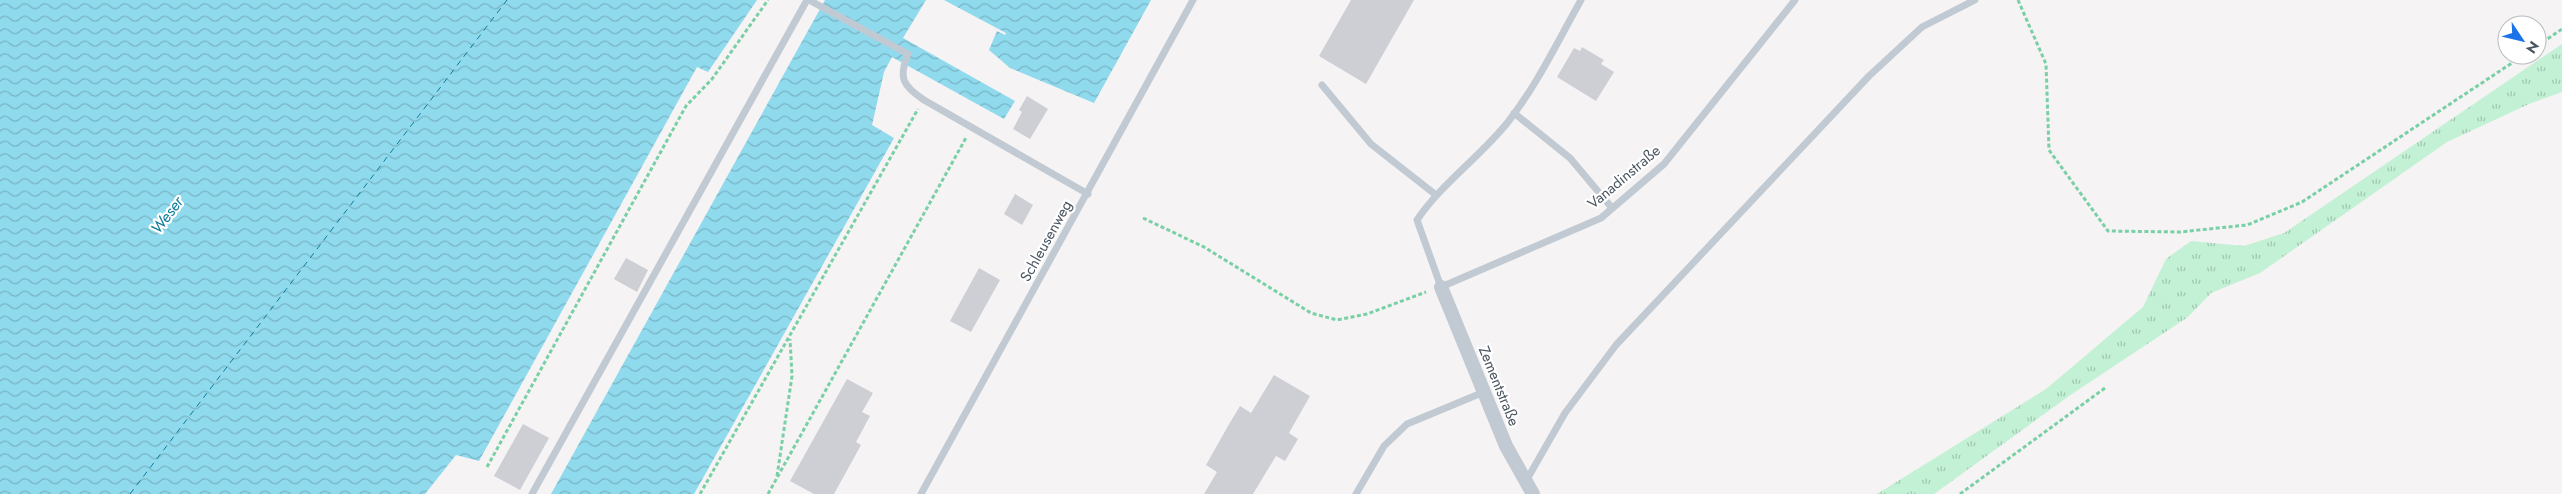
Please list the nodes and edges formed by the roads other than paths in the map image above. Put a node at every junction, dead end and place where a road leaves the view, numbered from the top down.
1 (808, 0) edge
2 (1193, 0) edge
3 (1581, 0) edge
4 (1795, 0) edge
5 (1975, 0) edge
6 (1322, 85) dead end
7 (1514, 113) junction
8 (1088, 194) junction
9 (1436, 195) junction
10 (1612, 208) junction
11 (1440, 287) junction
12 (1484, 392) junction
13 (1526, 481) junction
14 (532, 494) edge
15 (921, 494) edge
16 (1356, 494) edge
17 (1533, 494) edge

1 - 8 lane
1 - 14 lane
2 - 8 lane, Schleusenweg
3 - 7 lane
4 - 10 lane, Vanadinstraße
5 - 13 lane
6 - 9 lane
7 - 9 lane
7 - 10 lane
8 - 15 lane, Schleusenweg
9 - 11 lane
10 - 11 lane, Vanadinstraße
11 - 12 street, Zementstraße
12 - 13 street, Zementstraße
12 - 16 lane
13 - 17 street, Zementstraße

